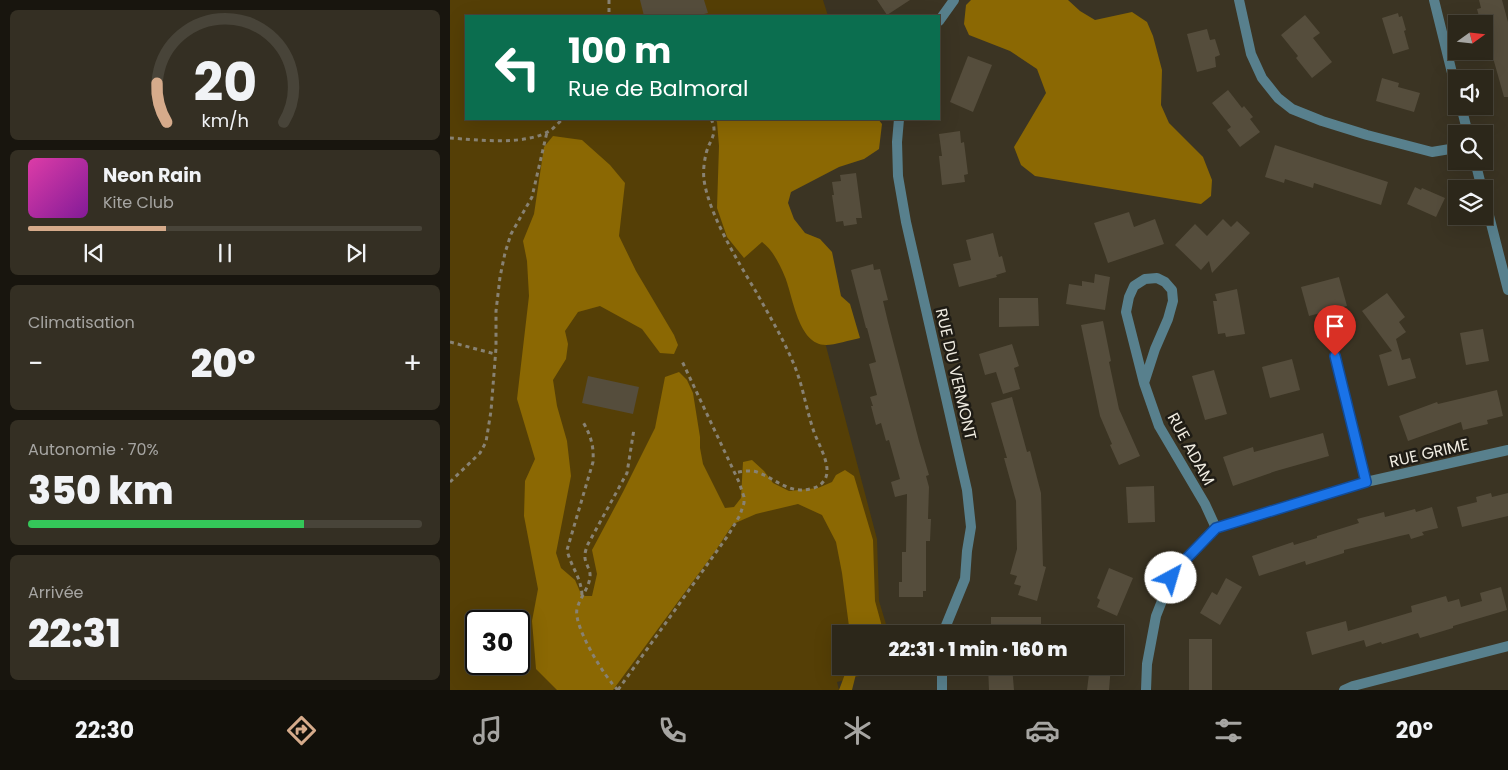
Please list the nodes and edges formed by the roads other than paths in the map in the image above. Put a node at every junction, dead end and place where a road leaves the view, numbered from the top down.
1 (954, 0) edge
2 (1239, 0) edge
3 (1434, 0) edge
4 (940, 20) edge
5 (1451, 70) edge
6 (899, 120) edge
7 (1448, 149) edge
8 (1491, 225) edge
9 (1508, 290) edge
10 (1335, 356) dead end
11 (1144, 383) junction
12 (1508, 450) edge
13 (1366, 482) junction
14 (1216, 528) junction
15 (946, 625) edge
16 (1508, 646) edge
17 (942, 675) edge
18 (942, 690) edge
19 (1146, 690) edge
20 (1344, 690) edge

1 - 4 street
2 - 7 street
3 - 5 street
6 - 15 street, RUE DU VERMONT
8 - 9 street
10 - 13 street
11 - 11 street, RUE ADAM
11 - 14 street, RUE ADAM
12 - 13 street, RUE GRIME
13 - 14 street, RUE GRIME
14 - 19 street, RUE GRIME
16 - 20 street
17 - 18 street

